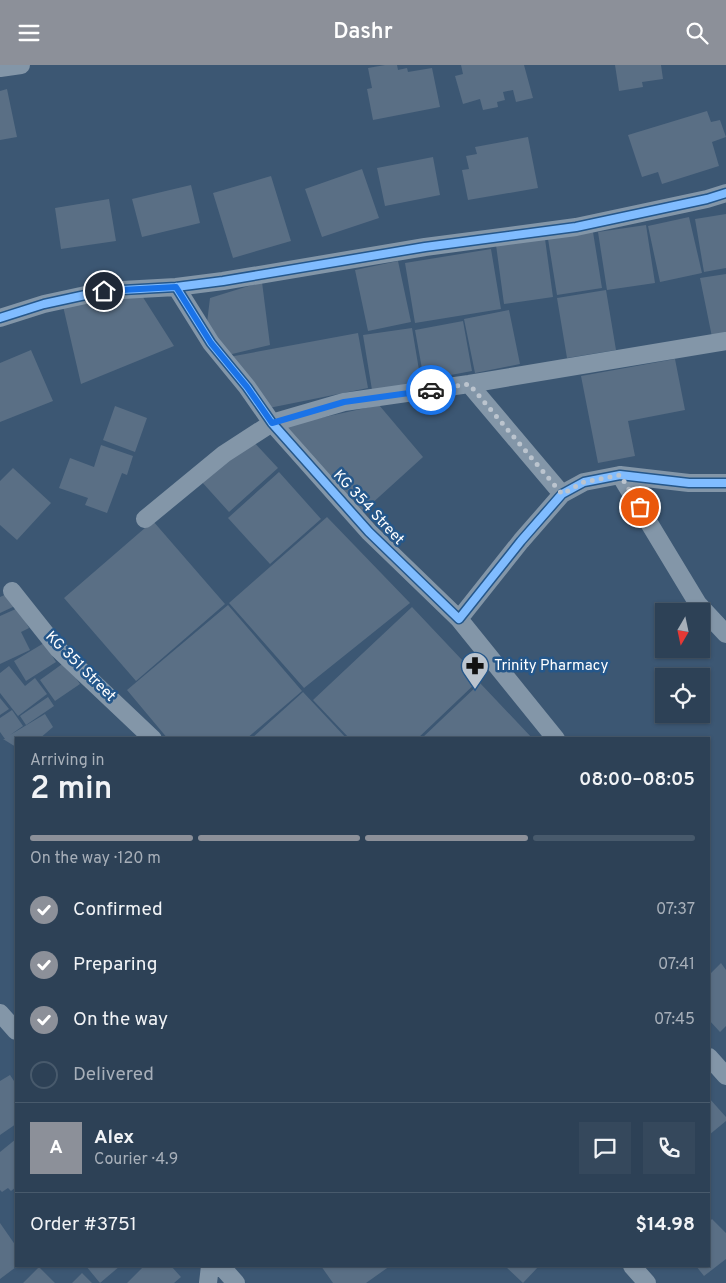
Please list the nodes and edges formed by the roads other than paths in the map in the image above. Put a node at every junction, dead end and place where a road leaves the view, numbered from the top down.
1 (21, 65) edge
2 (0, 68) edge
3 (726, 193) edge
4 (176, 287) junction
5 (0, 318) edge
6 (726, 341) edge
7 (469, 384) junction
8 (272, 423) junction
9 (620, 475) junction
10 (726, 483) edge
11 (562, 494) junction
12 (145, 519) dead end
13 (12, 591) dead end
14 (459, 619) junction
15 (726, 634) edge
16 (151, 737) edge
17 (554, 737) edge
18 (0, 1013) edge
19 (15, 1030) edge
20 (710, 1058) edge
21 (726, 1076) edge
22 (210, 1267) edge
23 (222, 1267) edge
24 (633, 1267) edge
25 (208, 1283) edge
26 (236, 1283) edge
27 (647, 1283) edge

1 - 2 street
3 - 4 street
4 - 5 street
4 - 8 street, KG 354 Street
6 - 7 street
7 - 8 street
7 - 11 street
8 - 12 street
8 - 14 street, KG 354 Street
9 - 10 street
9 - 11 street
9 - 15 street
11 - 14 street
13 - 16 street, KG 351 Street
14 - 17 street, KG 354 Street
18 - 19 street
20 - 21 street
22 - 25 street
23 - 26 street
24 - 27 street

